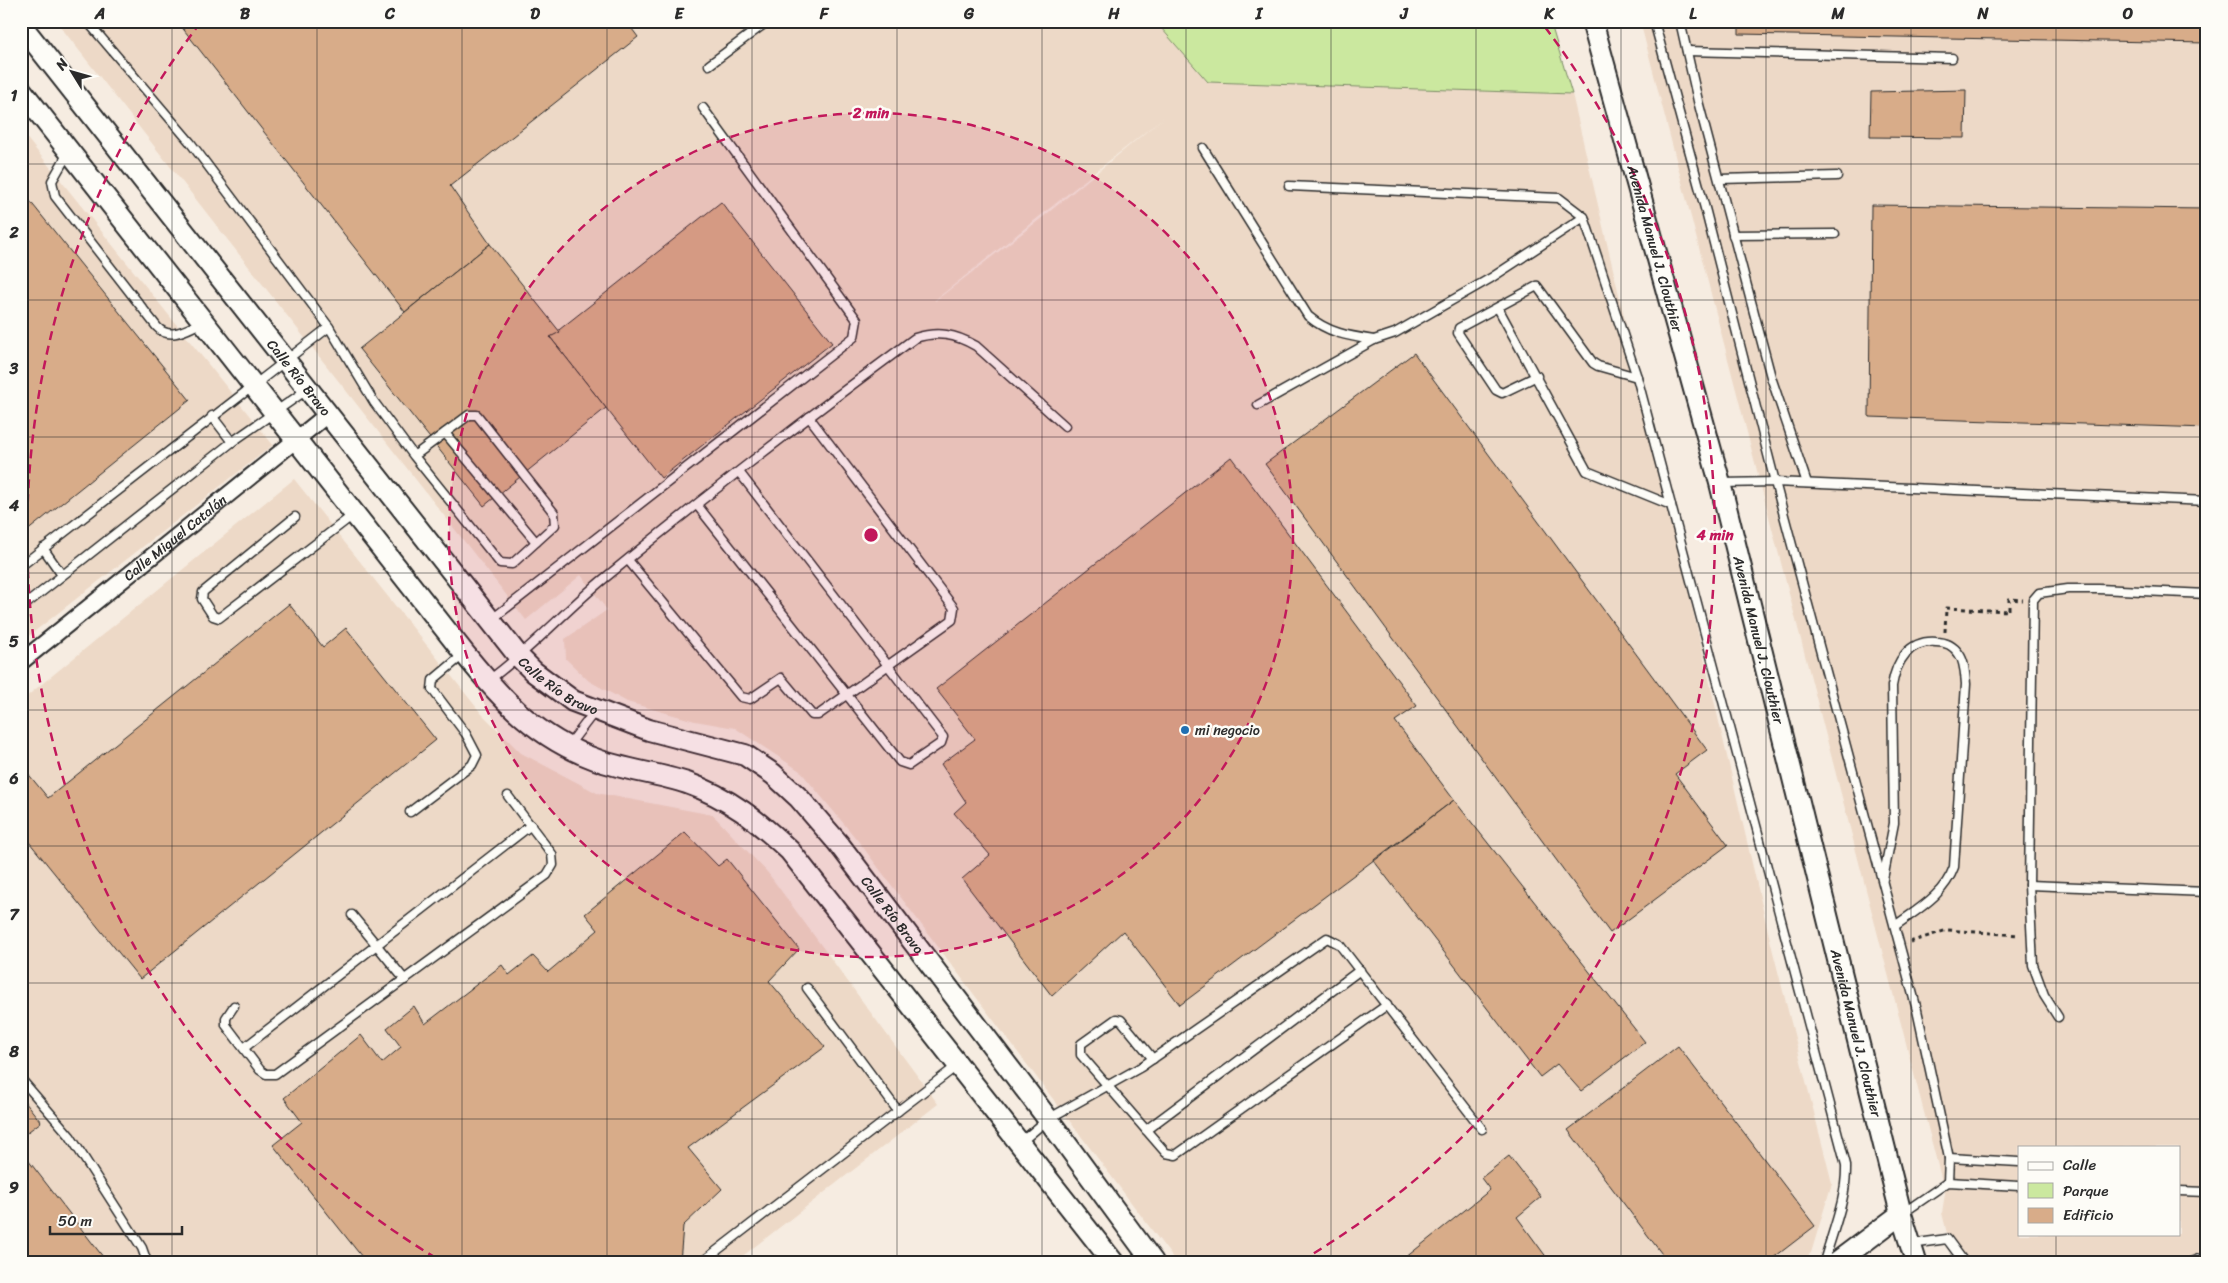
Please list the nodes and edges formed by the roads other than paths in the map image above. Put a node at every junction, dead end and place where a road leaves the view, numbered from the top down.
1 (87, 21) edge
2 (768, 21) edge
3 (1592, 21) edge
4 (1654, 21) edge
5 (1680, 21) edge
6 (21, 25) edge
7 (1687, 51) junction
8 (1952, 58) dead end
9 (709, 65) dead end
10 (21, 90) edge
11 (703, 108) dead end
12 (1204, 148) dead end
13 (69, 151) junction
14 (1837, 176) dead end
15 (1720, 179) junction
16 (1289, 186) dead end
17 (1584, 217) junction
18 (1835, 234) dead end
19 (1733, 235) junction
20 (1498, 308) junction
21 (203, 322) junction
22 (329, 327) junction
23 (1374, 340) junction
24 (286, 360) junction
25 (1537, 376) junction
26 (1637, 377) junction
27 (253, 384) junction
28 (308, 388) junction
29 (1258, 405) dead end
30 (275, 413) junction
31 (328, 414) junction
32 (212, 416) junction
33 (809, 417) junction
34 (1065, 426) dead end
35 (444, 433) junction
36 (298, 441) junction
37 (232, 442) junction
38 (414, 456) junction
39 (739, 472) junction
40 (1775, 482) junction
41 (1720, 483) junction
42 (1807, 483) junction
43 (2207, 501) edge
44 (1671, 504) junction
45 (697, 505) junction
46 (354, 513) junction
47 (295, 517) dead end
48 (536, 542) junction
49 (43, 548) junction
50 (628, 560) junction
51 (21, 566) edge
52 (62, 575) junction
53 (2207, 594) edge
54 (21, 608) edge
55 (491, 620) junction
56 (464, 653) junction
57 (520, 658) junction
58 (21, 662) edge
59 (888, 665) junction
60 (487, 682) junction
61 (845, 695) junction
62 (595, 711) junction
63 (568, 746) junction
64 (508, 796) dead end
65 (410, 812) dead end
66 (531, 825) junction
67 (1883, 881) junction
68 (2029, 885) junction
69 (2207, 892) edge
70 (352, 915) dead end
71 (1895, 926) junction
72 (378, 945) junction
73 (1360, 970) junction
74 (405, 980) junction
75 (807, 988) dead end
76 (234, 1006) dead end
77 (1387, 1006) junction
78 (2058, 1017) dead end
79 (244, 1048) junction
80 (1153, 1059) junction
81 (959, 1065) junction
82 (21, 1079) edge
83 (1108, 1087) junction
84 (898, 1111) junction
85 (1048, 1119) junction
86 (1482, 1129) dead end
87 (1146, 1130) junction
88 (1020, 1143) junction
89 (1949, 1158) junction
90 (2018, 1162) edge
91 (1948, 1182) junction
92 (2018, 1186) edge
93 (2180, 1191) edge
94 (2207, 1192) edge
95 (1902, 1214) junction
96 (1118, 1216) junction
97 (1092, 1234) junction
98 (1914, 1253) edge
99 (2207, 1256) edge
100 (147, 1262) edge
101 (702, 1262) edge
102 (1112, 1262) edge
103 (1153, 1262) edge
104 (1824, 1262) edge
105 (1837, 1262) edge
106 (1964, 1262) edge
107 (2191, 1262) edge

1 - 22 lane
2 - 9 lane
3 - 41 street, Avenida Manuel J. Clouthier
4 - 40 lane
5 - 7 lane
6 - 24 street, Calle Río Bravo
7 - 8 lane
7 - 15 lane
10 - 13 street
11 - 55 lane
12 - 23 lane
13 - 21 street
13 - 21 lane
14 - 15 lane
15 - 19 lane
16 - 17 lane
17 - 23 lane
17 - 26 lane
18 - 19 lane
19 - 42 lane
20 - 25 lane
20 - 25 lane
20 - 26 lane
21 - 27 street
22 - 24 lane
22 - 38 lane
23 - 29 lane
24 - 27 lane
24 - 28 street, Calle Río Bravo
25 - 44 lane
26 - 44 lane
27 - 30 street
27 - 32 lane
28 - 30 lane
28 - 31 street, Calle Río Bravo
30 - 36 street
30 - 37 lane
31 - 36 street, Calle Miguel Catalán
31 - 55 street, Calle Río Bravo
32 - 37 lane
32 - 49 lane
33 - 34 lane
33 - 39 lane
33 - 59 lane
35 - 38 lane
35 - 48 lane
35 - 48 lane
36 - 46 street
36 - 58 street, Calle Miguel Catalán
37 - 52 lane
38 - 48 lane
39 - 45 lane
39 - 59 lane
40 - 41 lane
40 - 42 lane
40 - 67 lane
41 - 95 street, Avenida Manuel J. Clouthier
42 - 43 lane
44 - 104 lane
45 - 50 lane
45 - 61 lane
46 - 47 lane
46 - 56 street
49 - 51 lane
49 - 52 lane
50 - 57 lane
50 - 61 lane
52 - 54 lane
53 - 68 lane
55 - 57 street, Calle Río Bravo
56 - 60 street
56 - 65 lane
57 - 60 lane
57 - 62 street, Calle Río Bravo
59 - 61 lane
59 - 61 lane
60 - 63 street
62 - 63 lane
62 - 85 street, Calle Río Bravo
63 - 81 street
64 - 66 lane
66 - 72 lane
66 - 74 lane
67 - 71 lane
67 - 71 lane
68 - 69 lane
68 - 78 lane
70 - 72 lane
71 - 89 lane
72 - 74 lane
72 - 79 lane
73 - 77 lane
73 - 80 lane
73 - 87 lane
74 - 79 lane
75 - 84 lane
76 - 79 lane
77 - 86 lane
77 - 87 lane
80 - 83 lane
80 - 83 lane
81 - 84 lane
81 - 88 street
82 - 100 lane
83 - 85 lane
83 - 87 lane
84 - 101 lane
85 - 88 lane
85 - 96 street, Calle Río Bravo
88 - 97 street
89 - 90 lane
89 - 91 lane
91 - 92 lane
91 - 95 lane
93 - 94 lane
95 - 98 street, Avenida Manuel J. Clouthier
95 - 105 street
96 - 97 street
96 - 103 street, Calle Río Bravo
97 - 102 street
98 - 106 lane
99 - 107 lane

